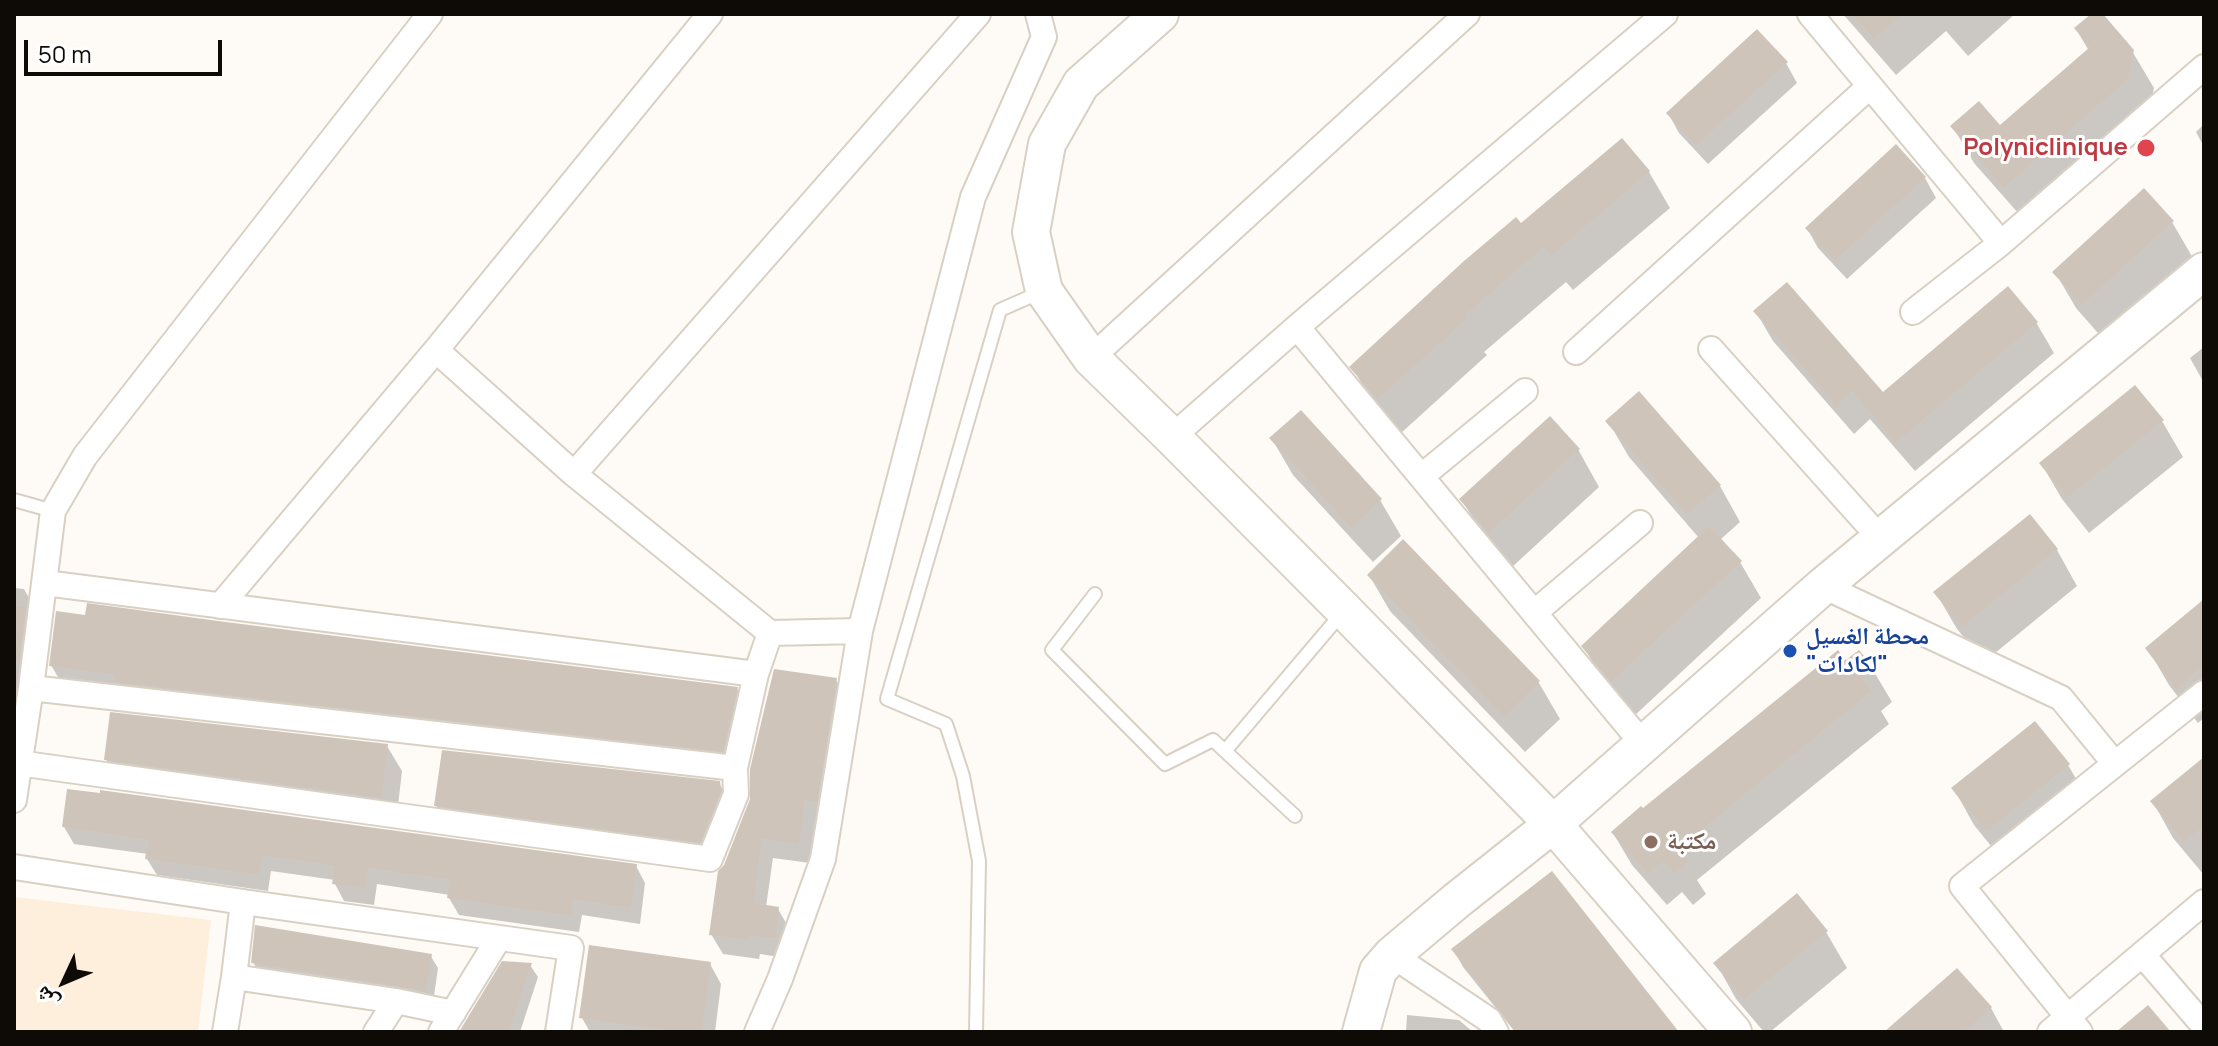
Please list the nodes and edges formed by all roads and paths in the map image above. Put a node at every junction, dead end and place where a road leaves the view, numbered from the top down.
1 (430, 14) edge
2 (710, 14) edge
3 (978, 14) edge
4 (1038, 14) edge
5 (1160, 14) edge
6 (1467, 14) edge
7 (1665, 14) edge
8 (1810, 14) edge
9 (2204, 67) edge
10 (1870, 86) junction
11 (2001, 243) junction
12 (2204, 271) edge
13 (1044, 291) junction
14 (1913, 312) dead end
15 (1297, 327) junction
16 (1711, 349) dead end
17 (436, 350) junction
18 (1576, 352) dead end
19 (1091, 358) junction
20 (1525, 391) dead end
21 (1172, 437) junction
22 (574, 474) junction
23 (1422, 476) junction
24 (14, 500) edge
25 (53, 511) junction
26 (1640, 523) dead end
27 (1880, 538) junction
28 (45, 583) junction
29 (1823, 586) junction
30 (1095, 594) dead end
31 (220, 606) junction
32 (1344, 610) junction
33 (1534, 613) junction
34 (860, 631) junction
35 (770, 633) junction
36 (756, 674) junction
37 (31, 688) junction
38 (2204, 693) edge
39 (1643, 744) junction
40 (1225, 751) junction
41 (18, 763) junction
42 (2115, 764) junction
43 (735, 768) junction
44 (14, 800) edge
45 (1295, 816) dead end
46 (1553, 824) junction
47 (14, 867) edge
48 (243, 902) junction
49 (2204, 902) edge
50 (499, 938) junction
51 (2142, 954) junction
52 (1392, 955) junction
53 (234, 977) junction
54 (396, 1001) junction
55 (447, 1023) edge
56 (2204, 1026) edge
57 (2066, 1027) edge
58 (225, 1032) edge
59 (376, 1032) edge
60 (558, 1032) edge
61 (757, 1032) edge
62 (976, 1032) edge
63 (1361, 1032) edge
64 (1496, 1032) edge
65 (1733, 1032) edge

1 - 25 street
2 - 17 street
3 - 22 street
4 - 34 street
5 - 13 street
6 - 19 street
7 - 15 street
8 - 10 street
9 - 11 street
10 - 11 street
10 - 18 street
11 - 14 street
12 - 27 street
13 - 19 street
13 - 62 lane
15 - 21 street
15 - 23 street
16 - 27 street
17 - 22 street
17 - 31 street
19 - 21 street
20 - 23 street
21 - 32 street
22 - 35 street
23 - 33 street
24 - 25 lane
25 - 28 street
26 - 33 street
27 - 29 street
28 - 31 street
28 - 37 street
29 - 39 street
29 - 42 street
30 - 40 lane
31 - 36 street
32 - 40 lane
32 - 46 street
33 - 39 street
34 - 35 street
34 - 61 street
35 - 36 street
36 - 43 street
37 - 41 street
37 - 43 street
38 - 42 street
39 - 46 street
40 - 45 lane
41 - 43 street
41 - 44 street
42 - 57 street
46 - 52 street
46 - 65 street
47 - 48 street
48 - 50 street
48 - 53 street
49 - 51 street
50 - 55 street
50 - 60 street
51 - 56 street
51 - 57 street
52 - 63 street
52 - 64 street
53 - 54 street
53 - 58 street
54 - 55 street
54 - 59 street

